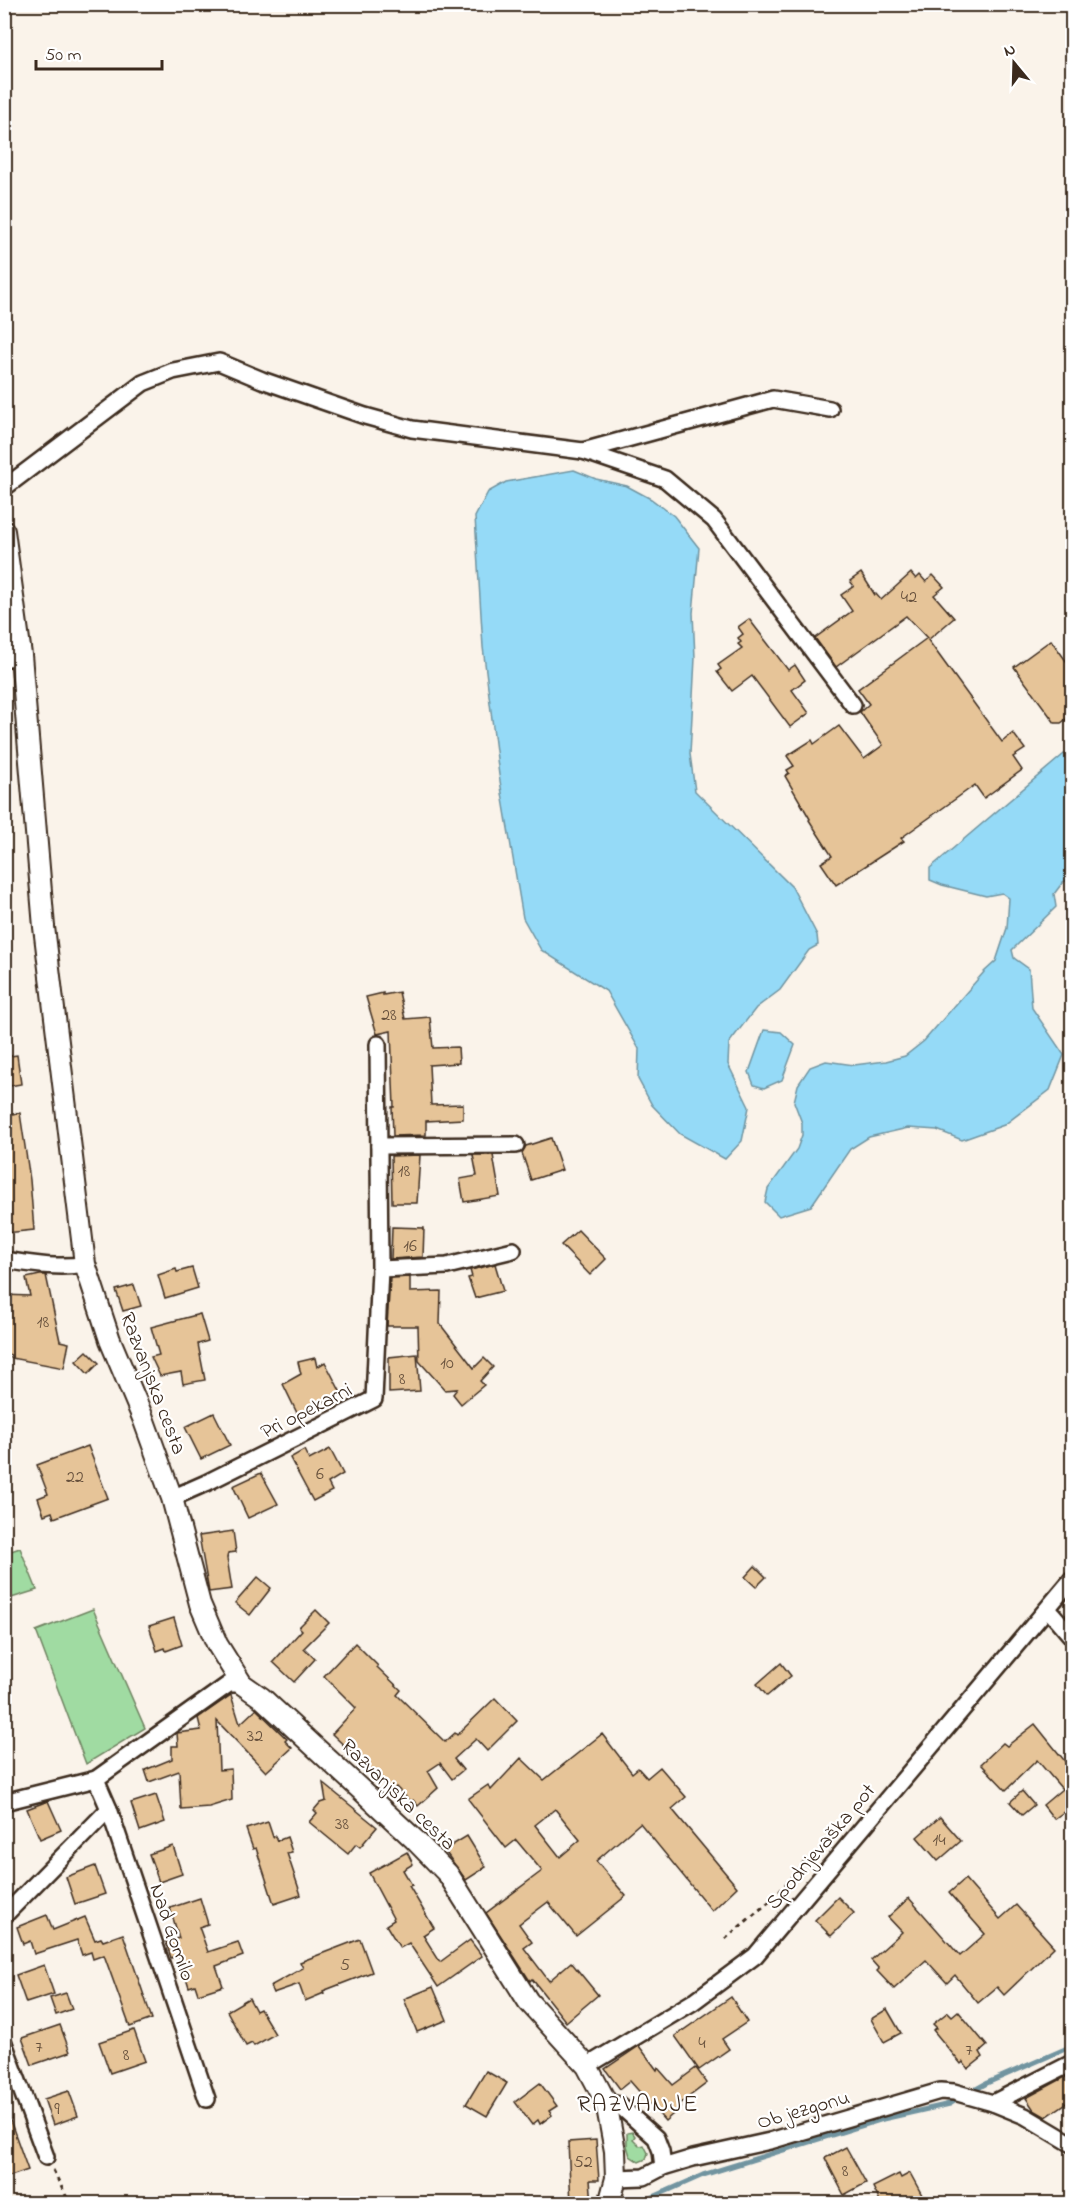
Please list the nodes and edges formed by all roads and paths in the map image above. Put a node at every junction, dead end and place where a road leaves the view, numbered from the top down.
1 (830, 410) dead end
2 (583, 451) junction
3 (4, 488) edge
4 (4, 531) edge
5 (13, 657) edge
6 (853, 705) dead end
7 (378, 1044) dead end
8 (516, 1145) dead end
9 (379, 1146) junction
10 (513, 1250) dead end
11 (4, 1260) edge
12 (85, 1264) junction
13 (380, 1269) junction
14 (171, 1498) junction
15 (1072, 1579) edge
16 (1048, 1609) junction
17 (1072, 1637) edge
18 (236, 1684) junction
19 (96, 1779) junction
20 (4, 1802) edge
21 (109, 1809) junction
22 (804, 1862) dead end
23 (4, 1916) edge
24 (725, 1939) dead end
25 (4, 2043) edge
26 (1072, 2063) edge
27 (587, 2066) junction
28 (207, 2099) dead end
29 (606, 2102) junction
30 (993, 2103) junction
31 (1072, 2144) edge
32 (46, 2157) joint
33 (663, 2167) junction
34 (616, 2178) junction
35 (70, 2204) edge
36 (609, 2204) edge

1 - 2 street
2 - 3 street
2 - 6 street
4 - 5 street, Razvanjska cesta
5 - 12 street, Razvanjska cesta
7 - 9 street, Pri opekarni
8 - 9 street
9 - 13 street, Pri opekarni
10 - 13 street
11 - 12 street
12 - 14 street, Razvanjska cesta
13 - 14 street, Pri opekarni
14 - 18 street, Razvanjska cesta
15 - 16 street, Spodnjevaška pot
16 - 17 street
16 - 27 street, Spodnjevaška pot
18 - 19 street
18 - 27 street, Razvanjska cesta
19 - 20 street
19 - 21 street, Nad Gomilo
21 - 23 street
21 - 28 street, Nad Gomilo
22 - 24 path
25 - 32 street
26 - 30 street
27 - 29 street, Razvanjska cesta
29 - 33 street
29 - 34 street, Razvanjska cesta
30 - 31 street
30 - 33 street, Ob jezgonu
32 - 35 path
33 - 34 street
34 - 36 street, Razvanjska cesta

